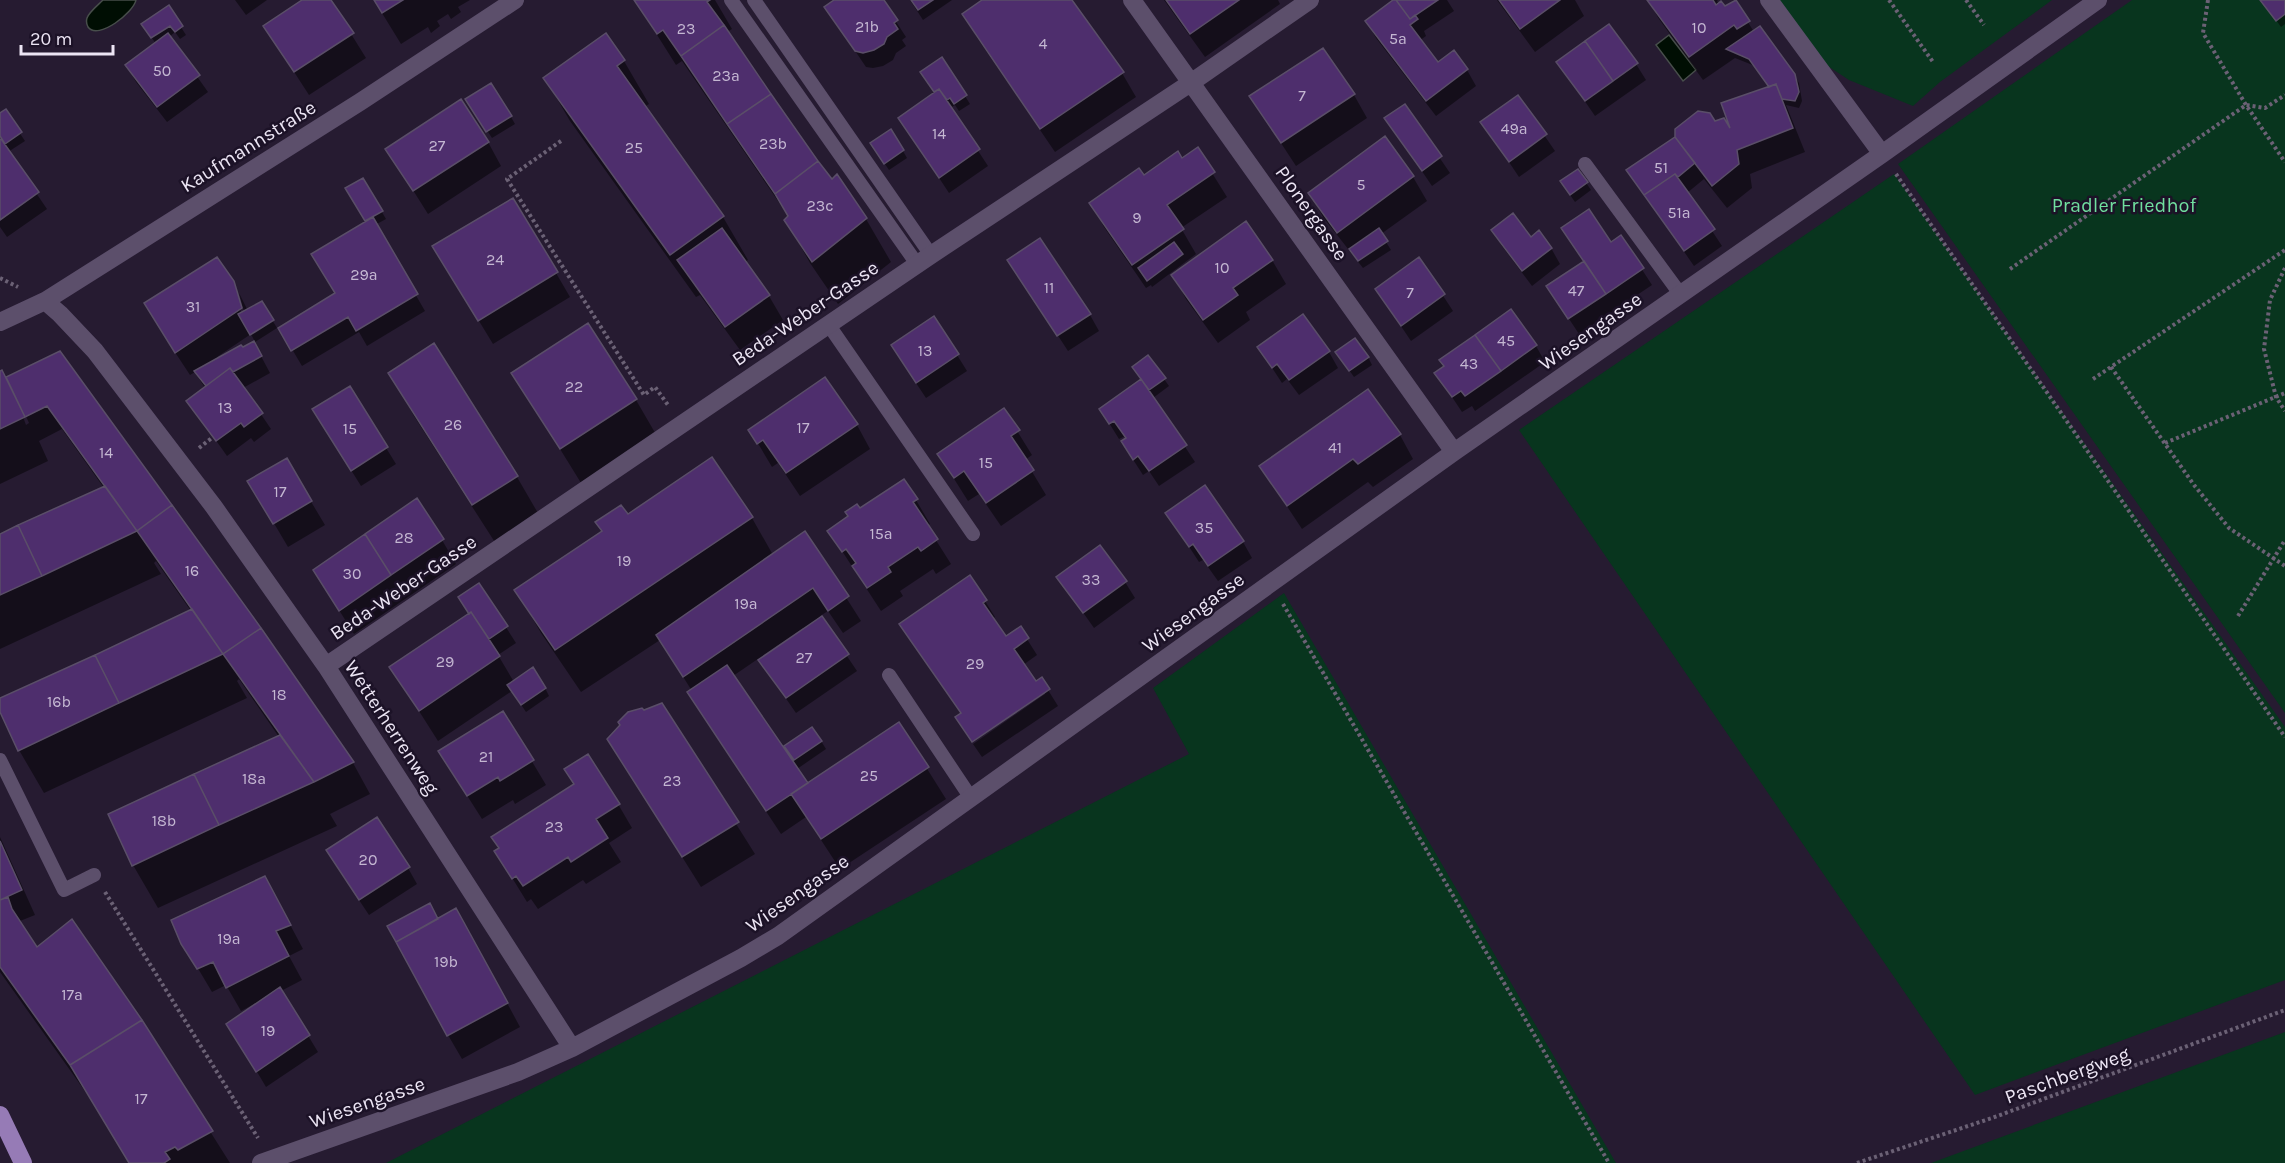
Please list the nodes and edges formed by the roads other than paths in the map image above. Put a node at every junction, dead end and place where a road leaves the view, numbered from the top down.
1 (515, 0) edge
2 (731, 0) edge
3 (754, 0) edge
4 (1132, 0) edge
5 (1310, 0) edge
6 (1769, 0) edge
7 (2098, 0) edge
8 (1192, 81) junction
9 (1882, 154) junction
10 (1585, 164) dead end
11 (924, 259) junction
12 (1681, 295) junction
13 (45, 301) junction
14 (0, 322) edge
15 (828, 324) junction
16 (1454, 452) junction
17 (973, 534) dead end
18 (326, 666) junction
19 (889, 675) dead end
20 (0, 760) edge
21 (972, 798) junction
22 (94, 875) road end
23 (572, 1048) junction
24 (0, 1115) edge
25 (23, 1163) edge
26 (261, 1163) edge

1 - 13 street, Kaufmannstraße
2 - 11 lane
3 - 11 lane
4 - 8 street, Plonergasse
5 - 8 street, Beda-Weber-Gasse
6 - 9 street
7 - 9 street, Wiesengasse
8 - 11 street, Beda-Weber-Gasse
8 - 16 street, Plonergasse
9 - 12 street, Wiesengasse
10 - 12 lane
11 - 15 street, Beda-Weber-Gasse
12 - 16 street, Wiesengasse
13 - 14 street, Kaufmannstraße
13 - 18 street, Wetterherrenweg
15 - 17 lane
15 - 18 street, Beda-Weber-Gasse
16 - 21 street, Wiesengasse
18 - 23 street, Wetterherrenweg
19 - 21 lane
20 - 22 lane
21 - 23 street, Wiesengasse
23 - 26 street, Wiesengasse
24 - 25 main road

